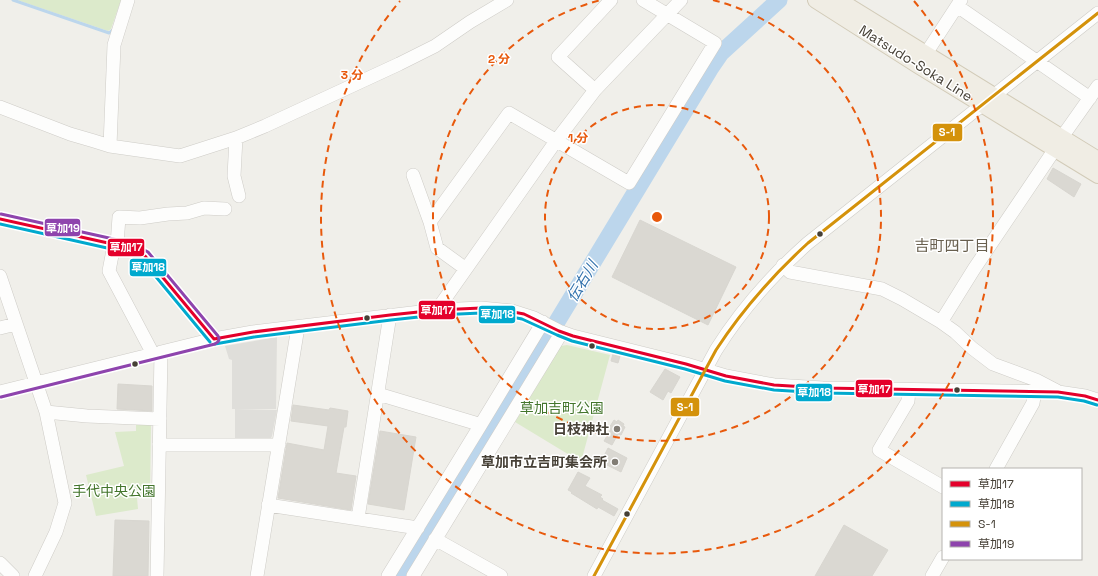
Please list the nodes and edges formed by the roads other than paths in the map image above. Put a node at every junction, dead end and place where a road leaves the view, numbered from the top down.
1 (128, 0) edge
2 (507, 0) edge
3 (611, 0) edge
4 (643, 0) edge
5 (681, 0) edge
6 (816, 0) edge
7 (838, 0) edge
8 (959, 3) edge
9 (1098, 12) edge
10 (667, 15) junction
11 (926, 55) junction
12 (1037, 61) junction
13 (1098, 86) edge
14 (595, 90) junction
15 (1090, 98) junction
16 (988, 100) junction
17 (0, 107) edge
18 (236, 138) junction
19 (556, 141) junction
20 (1059, 143) junction
21 (110, 146) junction
22 (1098, 160) edge
23 (413, 175) dead end
24 (1098, 175) edge
25 (239, 196) dead end
26 (225, 209) dead end
27 (0, 220) edge
28 (430, 222) junction
29 (116, 245) junction
30 (783, 265) junction
31 (466, 269) junction
32 (0, 276) edge
33 (437, 310) junction
34 (390, 315) junction
35 (941, 322) junction
36 (16, 324) junction
37 (298, 327) junction
38 (0, 328) edge
39 (553, 328) junction
40 (214, 339) junction
41 (157, 353) junction
42 (705, 370) junction
43 (36, 382) junction
44 (909, 390) junction
45 (1035, 391) junction
46 (0, 392) edge
47 (1058, 392) junction
48 (378, 394) junction
49 (1098, 400) edge
50 (46, 412) junction
51 (160, 419) junction
52 (480, 426) junction
53 (159, 445) junction
54 (279, 445) junction
55 (997, 468) edge
56 (942, 486) edge
57 (268, 505) junction
58 (358, 518) junction
59 (418, 528) junction
60 (435, 539) junction
61 (942, 559) edge
62 (0, 563) edge
63 (13, 576) edge
64 (35, 576) edge
65 (157, 576) edge
66 (256, 576) edge
67 (388, 576) edge
68 (413, 576) edge
69 (501, 576) edge
70 (594, 576) edge
71 (932, 576) edge

1 - 21 street
2 - 18 street
3 - 14 street
4 - 10 street
5 - 10 street
6 - 16 main road, Matsudo-Soka Line
7 - 11 main road, Matsudo-Soka Line
8 - 11 street
8 - 12 street
9 - 12 street
10 - 14 street
10 - 19 street
11 - 16 main road, Matsudo-Soka Line
12 - 15 street
12 - 16 street
13 - 15 street
14 - 19 street
15 - 20 street
16 - 20 main road, Matsudo-Soka Line
16 - 30 street
17 - 21 street
18 - 21 street
18 - 25 street
19 - 28 street
19 - 31 street
20 - 22 main road, Matsudo-Soka Line
20 - 24 main road, Matsudo-Soka Line
20 - 35 street
23 - 28 street
26 - 29 street
27 - 29 street
28 - 31 street
29 - 40 street
29 - 41 street
30 - 35 street
30 - 42 street
31 - 33 street
32 - 36 street
33 - 34 street
33 - 39 street
34 - 37 street
34 - 48 street
35 - 47 street
36 - 38 street
36 - 43 street
37 - 40 street
37 - 54 street
39 - 42 street
39 - 52 street
39 - 60 street
40 - 41 street
41 - 43 street
41 - 51 street
42 - 44 street
42 - 70 street
43 - 46 street
43 - 50 street
44 - 45 street
44 - 56 street
45 - 47 street
45 - 55 street
47 - 49 street
48 - 52 street
48 - 58 street
50 - 51 street
50 - 64 street
51 - 53 street
52 - 59 street
53 - 54 street
53 - 65 street
54 - 57 street
57 - 58 street
57 - 66 street
58 - 59 street
59 - 67 street
60 - 68 street
60 - 69 street
61 - 71 street
62 - 63 street

